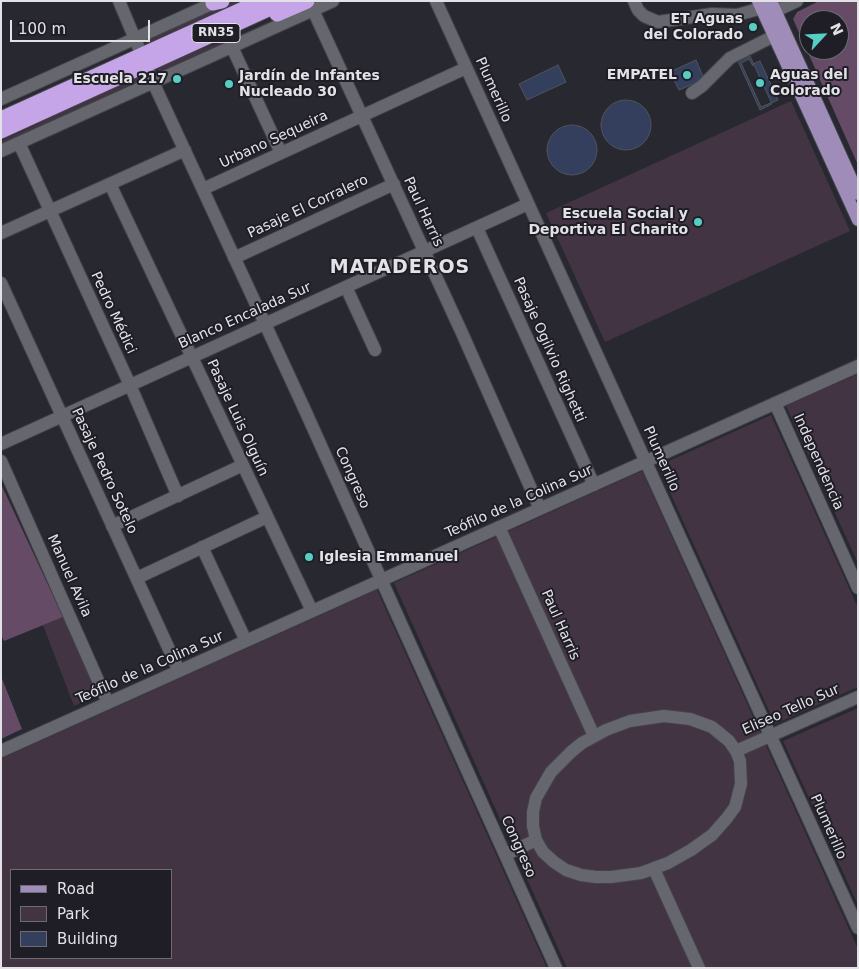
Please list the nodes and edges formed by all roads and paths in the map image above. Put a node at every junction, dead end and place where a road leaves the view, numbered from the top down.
1 (119, 1) edge
2 (261, 1) edge
3 (286, 1) edge
4 (333, 1) edge
5 (436, 1) edge
6 (634, 1) edge
7 (796, 1) edge
8 (218, 2) edge
9 (310, 6) edge
10 (766, 8) edge
11 (774, 36) junction
12 (136, 38) junction
13 (187, 46) junction
14 (232, 47) junction
15 (144, 60) junction
16 (466, 68) junction
17 (110, 70) junction
18 (153, 82) junction
19 (692, 93) dead end
20 (1, 99) edge
21 (64, 102) junction
22 (1, 109) edge
23 (362, 116) junction
24 (1, 119) edge
25 (1, 131) edge
26 (1, 137) edge
27 (18, 143) junction
28 (185, 150) junction
29 (1, 151) edge
30 (281, 153) junction
31 (110, 184) junction
32 (394, 184) junction
33 (203, 189) junction
34 (858, 194) edge
35 (528, 204) junction
36 (50, 211) junction
37 (858, 220) edge
38 (476, 228) junction
39 (1, 233) edge
40 (424, 251) junction
41 (234, 258) junction
42 (1, 283) edge
43 (346, 287) junction
44 (265, 324) junction
45 (375, 350) dead end
46 (192, 357) junction
47 (858, 366) edge
48 (130, 385) junction
49 (775, 403) junction
50 (62, 416) junction
51 (1, 444) edge
52 (1, 461) edge
53 (645, 461) junction
54 (243, 465) junction
55 (594, 485) junction
56 (178, 496) junction
57 (540, 509) junction
58 (267, 517) junction
59 (112, 526) junction
60 (499, 527) junction
61 (202, 547) junction
62 (136, 578) junction
63 (381, 580) junction
64 (858, 588) edge
65 (312, 611) junction
66 (246, 641) junction
67 (179, 671) junction
68 (858, 697) edge
69 (108, 703) junction
70 (594, 736) junction
71 (770, 736) junction
72 (1, 751) edge
73 (736, 751) junction
74 (536, 840) junction
75 (505, 855) junction
76 (654, 869) junction
77 (858, 928) edge
78 (556, 968) edge
79 (699, 968) edge

1 - 12 street, Congreso
2 - 15 highway, RN35
3 - 13 highway, RN35
4 - 9 street
5 - 16 street, Plumerillo
6 - 10 street
7 - 10 street
8 - 12 street
9 - 13 highway
9 - 14 street
9 - 23 street, Paul Harris
10 - 11 main road
10 - 34 main road
11 - 19 street
11 - 37 main road
12 - 15 street, Congreso
12 - 20 street
13 - 15 highway, RN35
14 - 18 street
14 - 30 street
15 - 17 highway, RN35
15 - 18 street, Congreso
15 - 21 highway, RN35
16 - 23 street, Urbano Sequeira
16 - 35 street, Plumerillo
17 - 22 highway
17 - 24 highway, RN35
18 - 27 street
18 - 28 street, Congreso
21 - 25 highway, RN35
21 - 26 highway
23 - 30 street, Urbano Sequeira
23 - 32 street, Paul Harris
27 - 29 street
27 - 36 street, Pedro Médici
28 - 31 street
28 - 33 street, Congreso
30 - 33 street, Urbano Sequeira
31 - 36 street
31 - 46 street, Pasaje Luis Olguín
32 - 40 street, Paul Harris
32 - 41 street, Pasaje El Corralero
33 - 41 street, Congreso
35 - 38 street, Blanco Encalada Sur
35 - 53 street, Plumerillo
36 - 39 street
36 - 48 street, Pedro Médici
38 - 40 street, Blanco Encalada Sur
38 - 55 street, Pasaje Ogilvio Righetti
40 - 43 street, Blanco Encalada Sur
40 - 57 street, Paul Harris
41 - 44 street, Congreso
42 - 50 street, Pasaje Pedro Sotelo
43 - 44 street, Blanco Encalada Sur
43 - 45 street
44 - 46 street, Blanco Encalada Sur
44 - 63 street, Congreso
46 - 48 street, Blanco Encalada Sur
46 - 54 street, Pasaje Luis Olguín
47 - 49 street, Teófilo de la Colina Sur
48 - 50 street, Blanco Encalada Sur
48 - 56 street, Pedro Médici
49 - 53 street, Teófilo de la Colina Sur
49 - 64 street, Independencia
50 - 51 street, Blanco Encalada Sur
50 - 59 street, Pasaje Pedro Sotelo
52 - 69 street, Manuel Avila
53 - 55 street, Teófilo de la Colina Sur
53 - 71 street, Plumerillo
54 - 56 street
54 - 58 street, Pasaje Luis Olguín
55 - 57 street, Teófilo de la Colina Sur
56 - 59 street
57 - 60 street, Teófilo de la Colina Sur
58 - 61 street
58 - 65 street, Pasaje Luis Olguín
59 - 62 street, Pasaje Pedro Sotelo
60 - 63 street, Teófilo de la Colina Sur
60 - 70 street, Paul Harris
61 - 62 street
61 - 66 street
62 - 67 street, Pasaje Pedro Sotelo
63 - 65 street, Teófilo de la Colina Sur
63 - 75 street, Congreso
65 - 66 street, Teófilo de la Colina Sur
66 - 67 street, Teófilo de la Colina Sur
67 - 69 street, Teófilo de la Colina Sur
68 - 71 street, Eliseo Tello Sur
69 - 72 street, Teófilo de la Colina Sur
70 - 73 street, Eliseo Tello Sur
70 - 74 street, Eliseo Tello Sur
71 - 73 street, Eliseo Tello Sur
71 - 77 street, Plumerillo
73 - 76 street, Eliseo Tello Sur
74 - 75 street
74 - 76 street, Eliseo Tello Sur
75 - 78 street, Congreso
76 - 79 street

